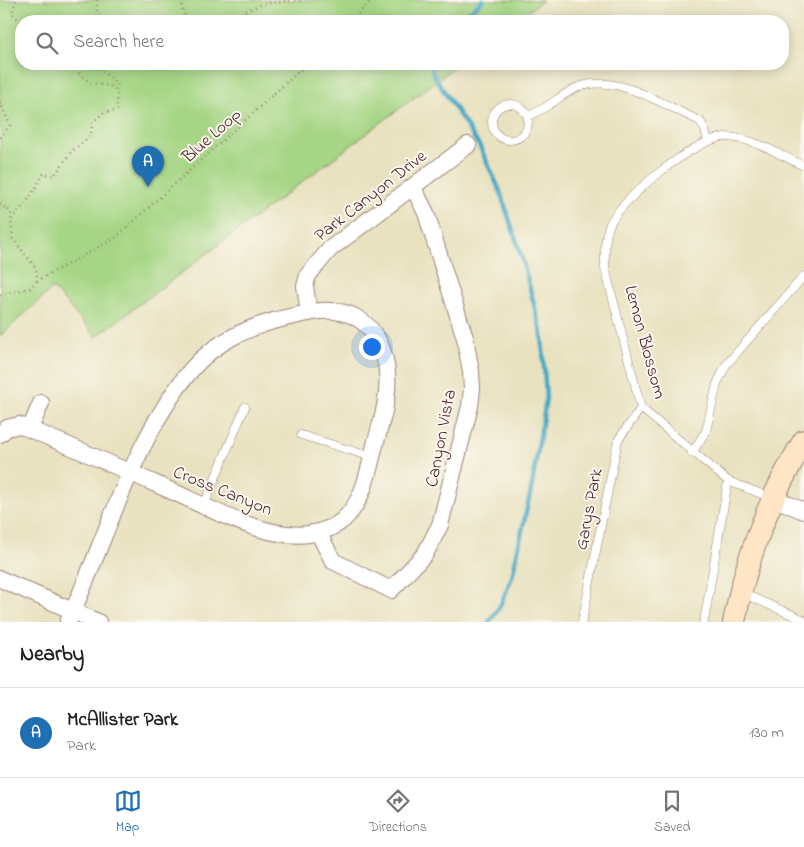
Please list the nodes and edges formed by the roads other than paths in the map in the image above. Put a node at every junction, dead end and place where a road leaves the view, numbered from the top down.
1 (528, 116) junction
2 (708, 141) junction
3 (468, 145) dead end
4 (804, 166) edge
5 (413, 187) junction
6 (804, 276) edge
7 (309, 313) junction
8 (41, 403) dead end
9 (245, 407) dead end
10 (641, 408) junction
11 (30, 429) junction
12 (0, 434) edge
13 (301, 436) dead end
14 (804, 441) edge
15 (692, 453) junction
16 (372, 457) junction
17 (132, 473) junction
18 (728, 481) junction
19 (773, 498) junction
20 (204, 505) junction
21 (804, 511) edge
22 (318, 532) junction
23 (0, 579) edge
24 (740, 592) junction
25 (71, 616) edge
26 (804, 620) edge
27 (98, 622) edge
28 (582, 622) edge
29 (704, 622) edge
30 (734, 622) edge

1 - 1 lane
1 - 2 lane
2 - 4 lane
2 - 10 lane, Lemon Blossom
3 - 5 street, Park Canyon Drive
5 - 7 street, Park Canyon Drive
5 - 22 street, Canyon Vista
6 - 15 lane
7 - 16 street, Cross Canyon
7 - 17 street, Cross Canyon
8 - 11 street
9 - 20 lane
10 - 15 lane, Lemon Blossom
10 - 28 lane, Garys Park
11 - 12 street
11 - 17 street
13 - 16 lane
14 - 19 street
15 - 18 lane, Lemon Blossom
16 - 22 street, Cross Canyon
17 - 20 street, Cross Canyon
17 - 25 street, Cross Canyon
18 - 19 lane, Lemon Blossom
18 - 29 lane
19 - 21 street, Lemon Blossom
19 - 24 street
20 - 22 street, Cross Canyon
23 - 25 street
24 - 26 lane
24 - 30 street
25 - 27 street

